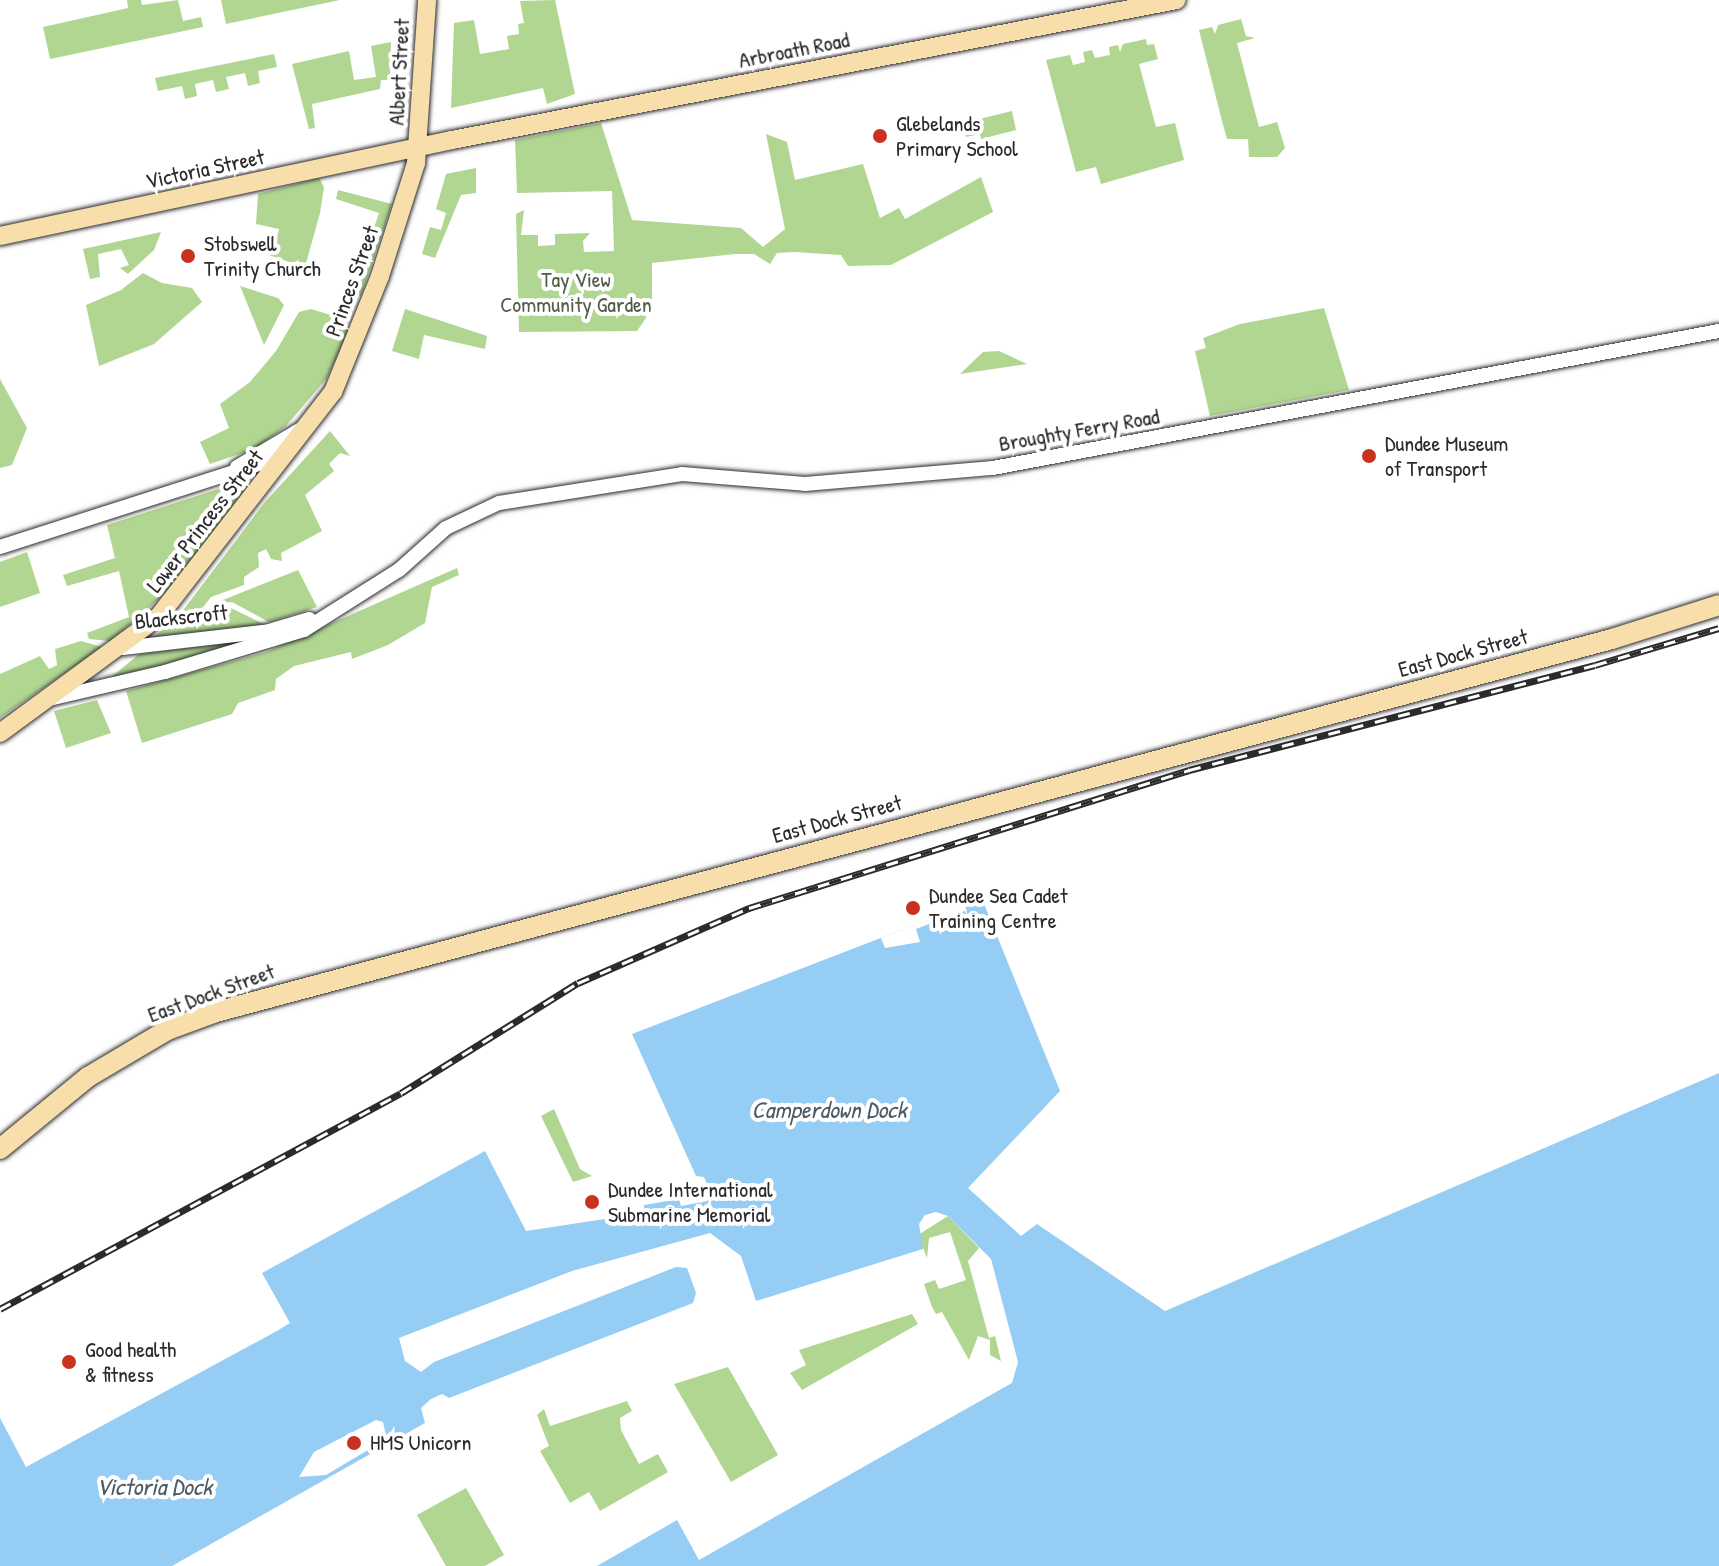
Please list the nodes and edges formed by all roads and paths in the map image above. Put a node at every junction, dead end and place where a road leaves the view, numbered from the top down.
1 (427, 0) edge
2 (1177, 0) edge
3 (420, 147) junction
4 (0, 236) edge
5 (1719, 331) edge
6 (311, 424) junction
7 (288, 455) junction
8 (234, 470) junction
9 (446, 528) joint
10 (0, 547) edge
11 (1719, 605) edge
12 (332, 613) junction
13 (123, 648) junction
14 (49, 699) junction
15 (0, 733) edge
16 (0, 1149) edge

1 - 3 main road, Albert Street
2 - 3 main road, Arbroath Road
3 - 4 main road, Victoria Street
3 - 6 main road, Princes Street
5 - 9 street, Broughty Ferry Road
6 - 7 main road, Princes Street
6 - 8 street, Princes Street
7 - 8 street, Princes Street
7 - 13 main road, Lower Princess Street
8 - 10 street, Princes Street
9 - 12 street, Blackscroft
11 - 16 highway, East Dock Street
12 - 13 street, Blackscroft
12 - 14 street, Blackscroft
13 - 14 main road, Blackscroft
14 - 15 main road, Blackscroft

